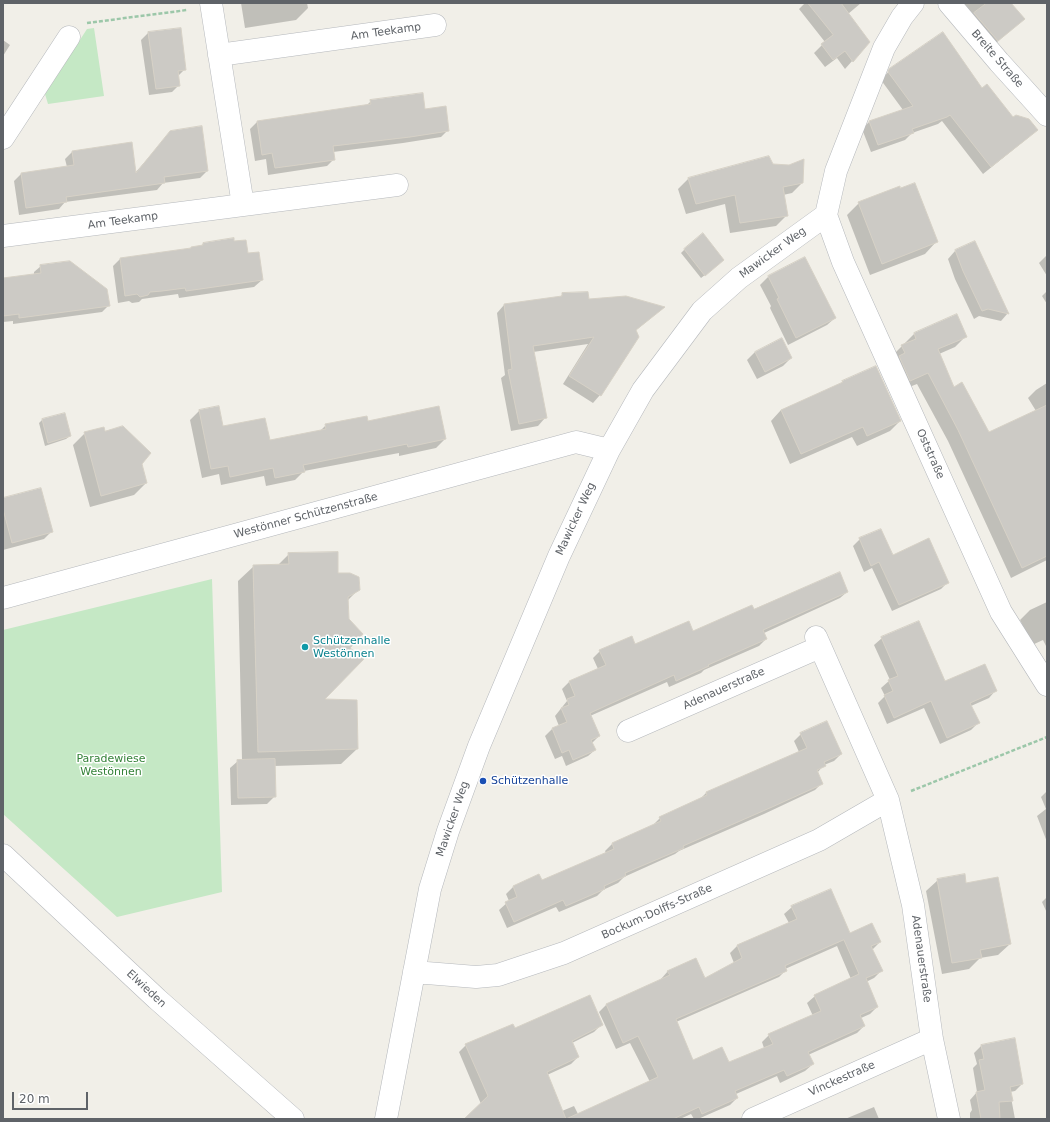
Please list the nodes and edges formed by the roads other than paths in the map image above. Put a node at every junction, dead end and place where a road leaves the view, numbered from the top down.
1 (914, 3) edge
2 (949, 3) edge
3 (212, 4) edge
4 (435, 25) dead end
5 (69, 37) road end
6 (219, 55) junction
7 (1047, 115) edge
8 (3, 138) edge
9 (397, 185) dead end
10 (243, 205) junction
11 (826, 215) junction
12 (3, 236) edge
13 (609, 450) junction
14 (3, 598) edge
15 (1047, 685) edge
16 (628, 731) dead end
17 (888, 800) junction
18 (3, 855) edge
19 (414, 972) junction
20 (932, 1039) junction
21 (293, 1119) edge
22 (386, 1119) edge
23 (753, 1119) edge
24 (949, 1119) edge

1 - 11 street
2 - 7 street, Breite Straße
3 - 6 street
4 - 6 street, Am Teekamp
5 - 8 street
6 - 10 street
9 - 10 street, Am Teekamp
10 - 12 street, Am Teekamp
11 - 13 street, Mawicker Weg
11 - 15 street, Oststraße
13 - 14 street, Westönner Schützenstraße
13 - 19 street, Mawicker Weg
16 - 17 street, Adenauerstraße
17 - 19 street, Bockum-Dolffs-Straße
17 - 20 street, Adenauerstraße
18 - 21 street, Elwieden
19 - 22 street, Mawicker Weg
20 - 23 street, Vinckestraße
20 - 24 street, Adenauerstraße

